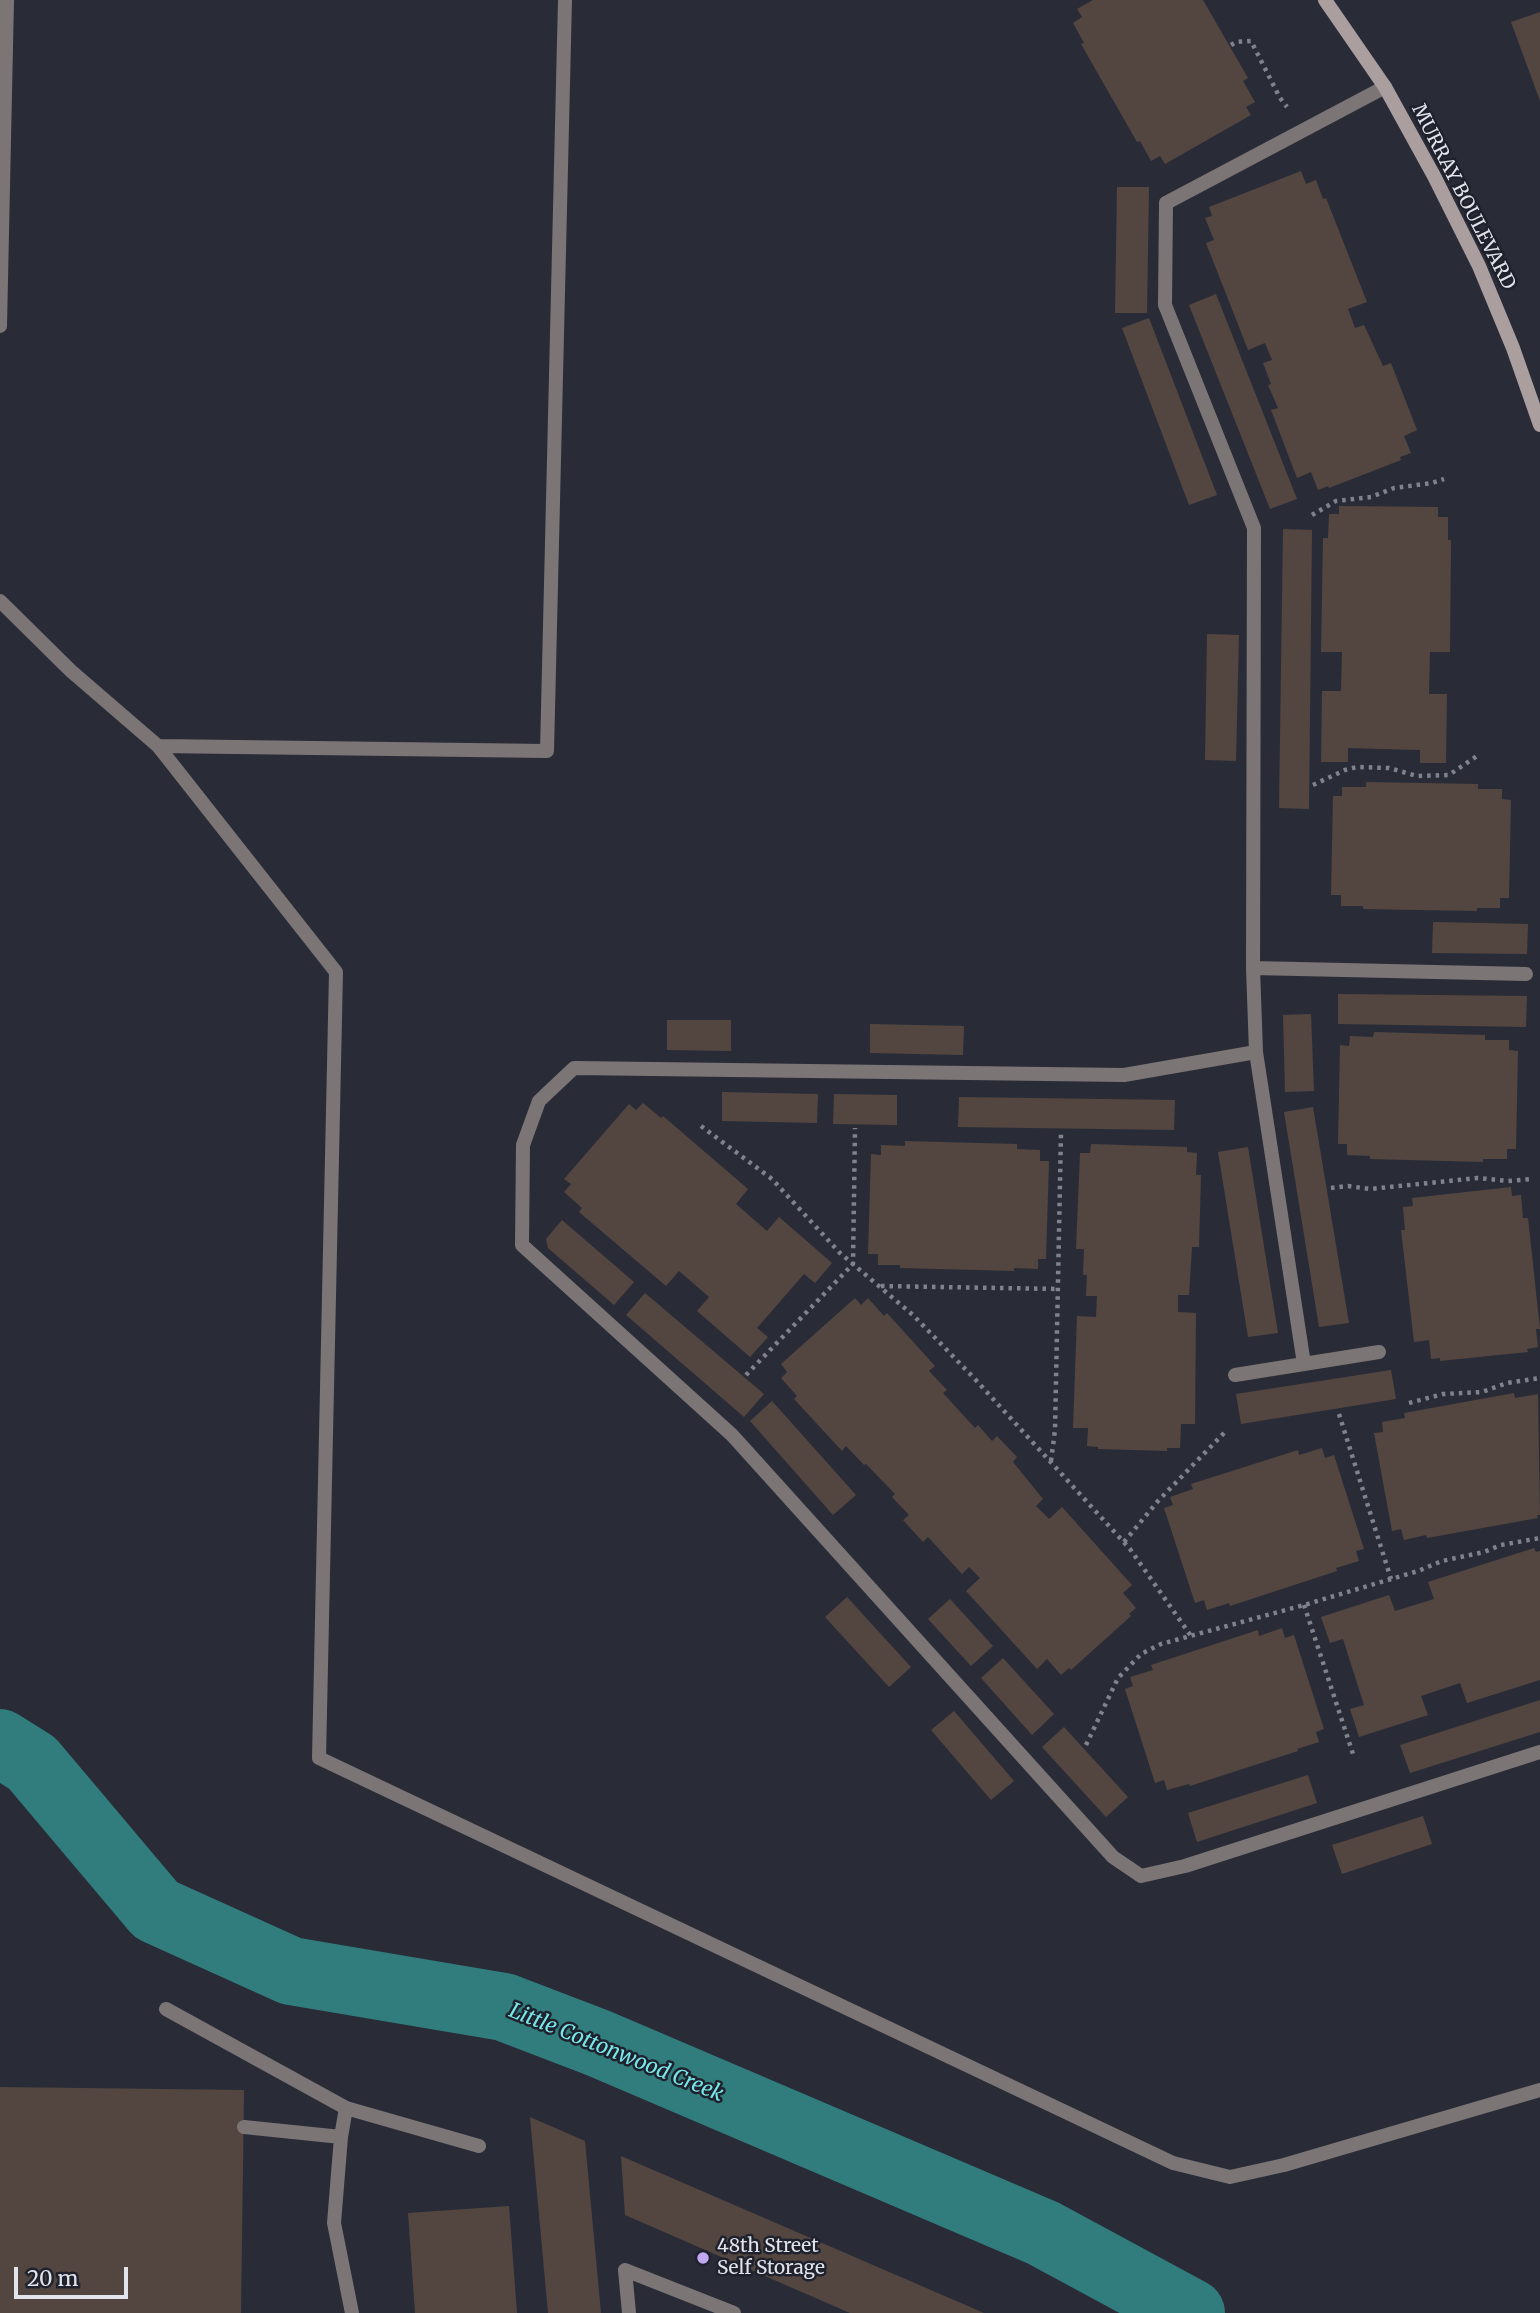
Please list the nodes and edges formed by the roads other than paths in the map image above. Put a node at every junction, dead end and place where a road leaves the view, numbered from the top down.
1 (6, 0) edge
2 (565, 0) edge
3 (1325, 0) edge
4 (1385, 87) junction
5 (0, 326) edge
6 (1540, 425) edge
7 (0, 601) edge
8 (158, 746) junction
9 (1253, 968) junction
10 (1526, 974) dead end
11 (1256, 1052) junction
12 (1380, 1352) dead end
13 (1304, 1364) junction
14 (1235, 1375) dead end
15 (1540, 1752) edge
16 (166, 2009) dead end
17 (1540, 2090) edge
18 (346, 2108) junction
19 (244, 2127) dead end
20 (341, 2137) junction
21 (479, 2146) dead end
22 (352, 2313) edge
23 (629, 2313) edge
24 (734, 2313) edge

1 - 5 lane
2 - 8 lane
3 - 4 main road, MURRAY BOULEVARD
4 - 6 main road, MURRAY BOULEVARD
4 - 9 lane
7 - 8 lane
8 - 17 lane
9 - 10 lane
9 - 11 lane
11 - 13 lane
11 - 15 lane
12 - 13 lane
13 - 14 lane
16 - 18 lane
18 - 20 lane
18 - 21 lane
19 - 20 lane
20 - 22 lane
23 - 24 lane

